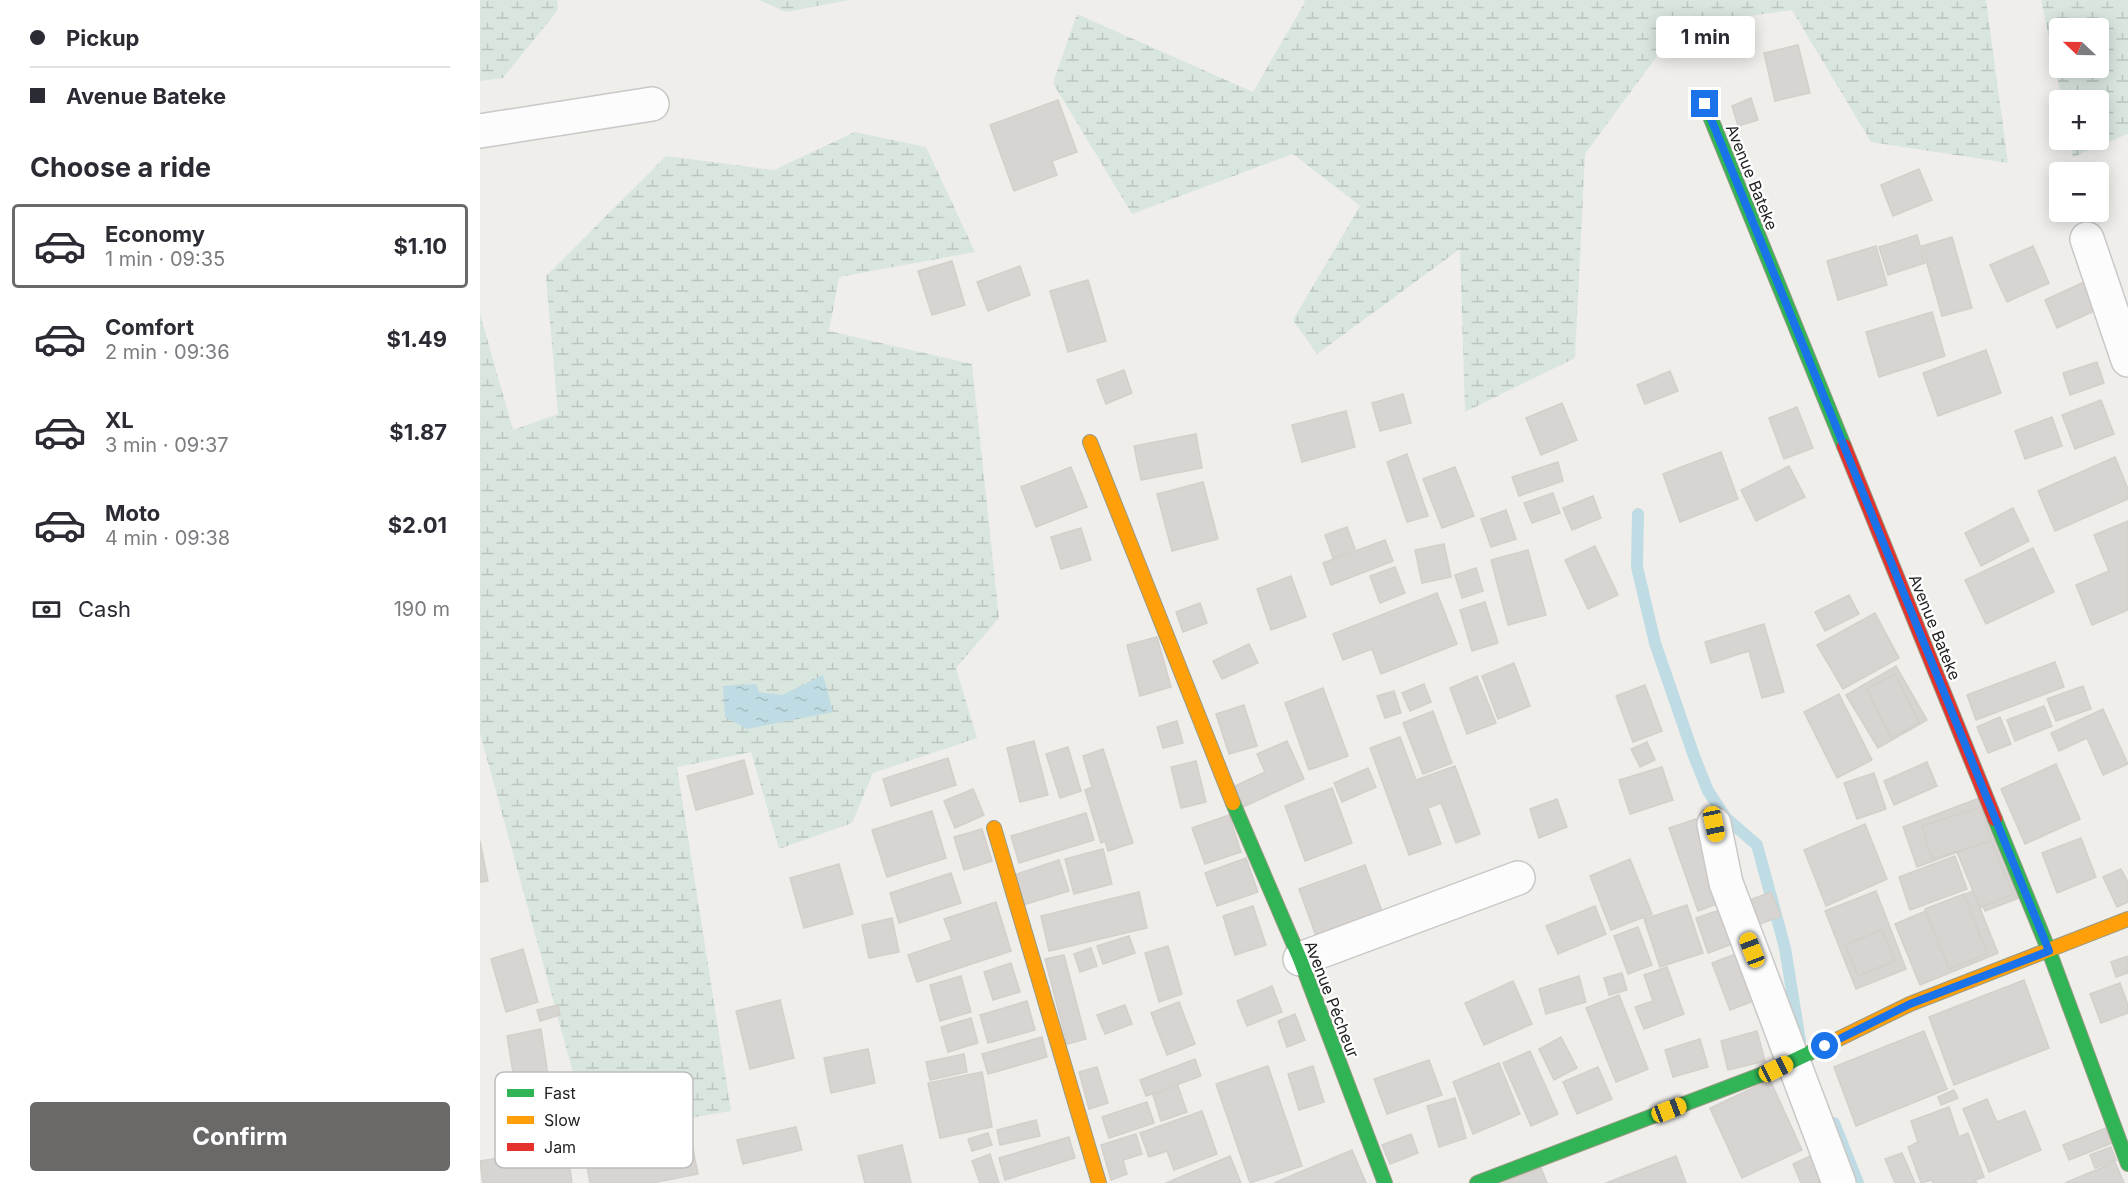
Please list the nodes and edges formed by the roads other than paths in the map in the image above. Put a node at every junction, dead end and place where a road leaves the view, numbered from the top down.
1 (652, 104) dead end
2 (1705, 104) dead end
3 (480, 131) edge
4 (2087, 239) dead end
5 (2128, 360) edge
6 (1090, 441) dead end
7 (1714, 824) dead end
8 (994, 828) dead end
9 (1518, 878) dead end
10 (2128, 919) edge
11 (2049, 951) junction
12 (1300, 959) junction
13 (1794, 1060) junction
14 (2128, 1164) edge
15 (1099, 1183) edge
16 (1385, 1183) edge
17 (1477, 1183) edge
18 (1839, 1183) edge

1 - 3 street
2 - 11 street, Avenue Bateke
4 - 5 street
6 - 12 street, Avenue Pécheur
7 - 13 street
8 - 15 street
9 - 12 street
10 - 11 street
11 - 13 street
11 - 14 street, Avenue Bateke
12 - 16 street, Avenue Pécheur
13 - 17 street
13 - 18 street

